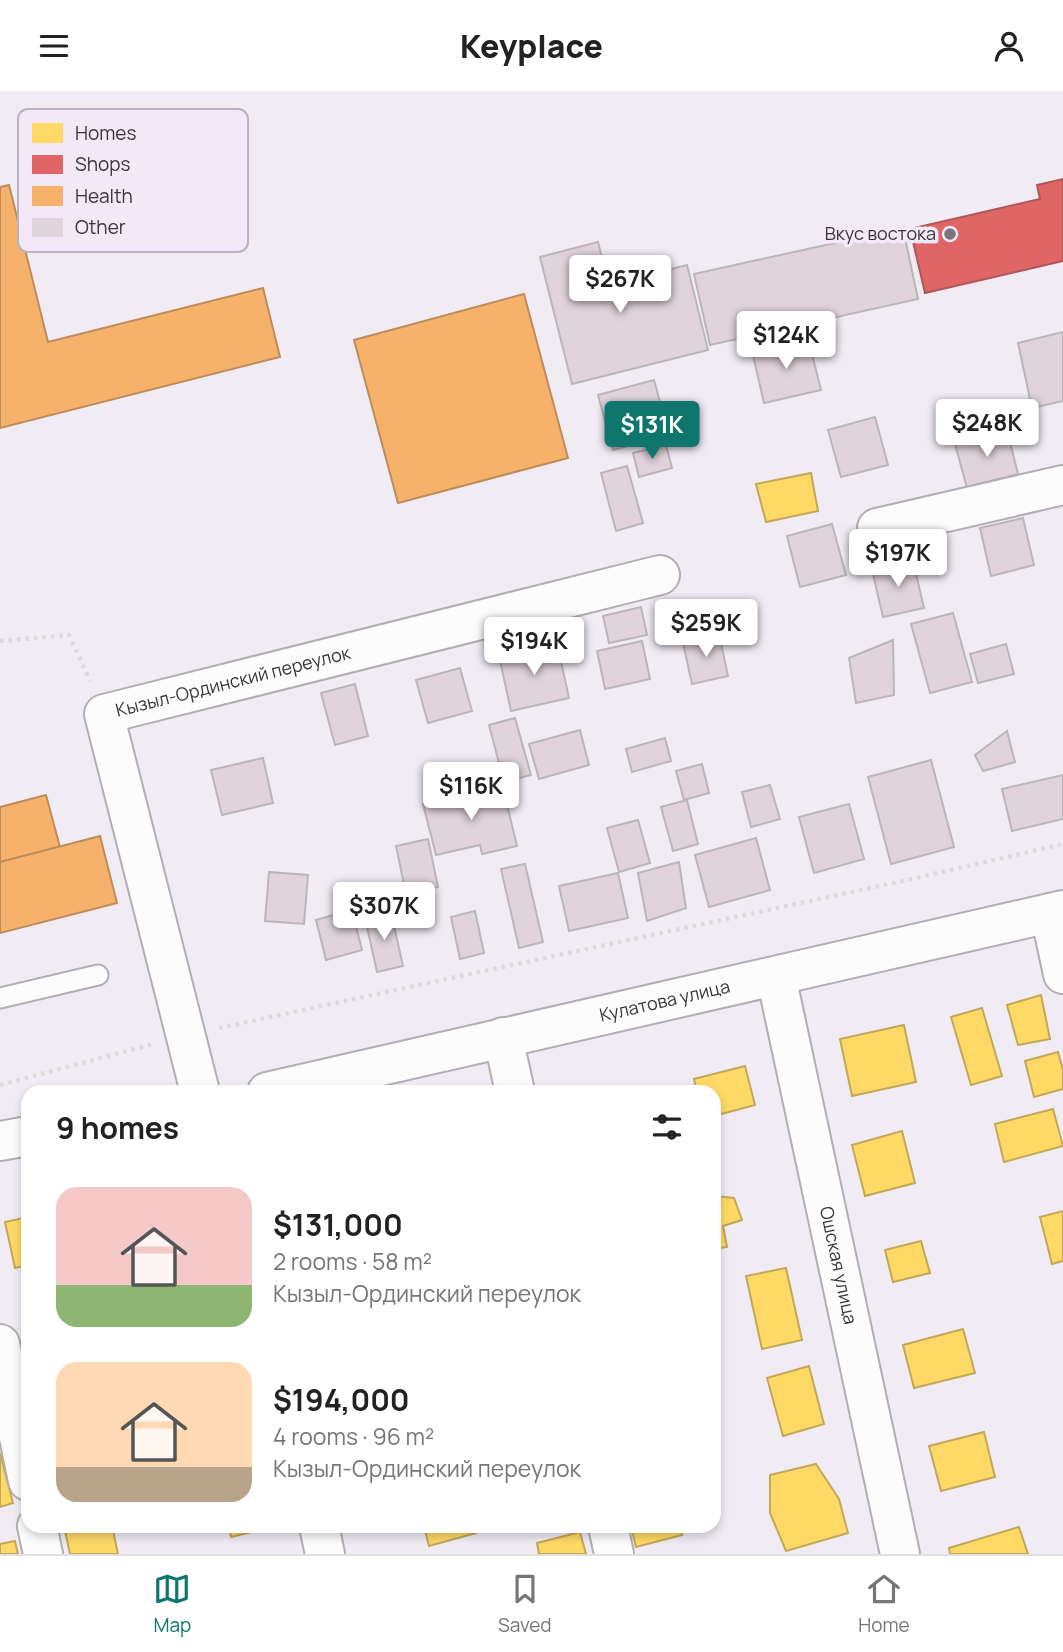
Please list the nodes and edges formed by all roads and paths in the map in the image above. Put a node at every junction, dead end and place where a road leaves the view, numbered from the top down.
1 (1063, 485) edge
2 (877, 528) dead end
3 (660, 575) dead end
4 (0, 641) edge
5 (104, 714) junction
6 (1063, 844) edge
7 (1056, 911) edge
8 (1063, 974) edge
9 (98, 975) dead end
10 (776, 977) junction
11 (0, 998) edge
12 (186, 1035) junction
13 (503, 1037) junction
14 (0, 1085) edge
15 (198, 1085) edge
16 (297, 1085) edge
17 (513, 1085) edge
18 (21, 1137) edge
19 (0, 1140) edge
20 (0, 1344) edge
21 (21, 1447) edge
22 (38, 1533) edge
23 (320, 1533) edge
24 (610, 1533) edge
25 (43, 1554) edge
26 (325, 1554) edge
27 (614, 1554) edge
28 (901, 1554) edge

1 - 2 street
3 - 5 street, Кызыл-Ординский переулок
4 - 5 path
5 - 12 street, Кызыл-Ординский переулок
6 - 12 path
7 - 8 street
7 - 10 street, Кулатова улица
9 - 11 lane
10 - 13 street, Кулатова улица
10 - 28 street, Ошская улица
12 - 14 path
12 - 15 street, Кызыл-Ординский переулок
13 - 16 street, Кулатова улица
13 - 17 street
18 - 19 street
20 - 21 street
22 - 25 street
23 - 26 street
24 - 27 street

